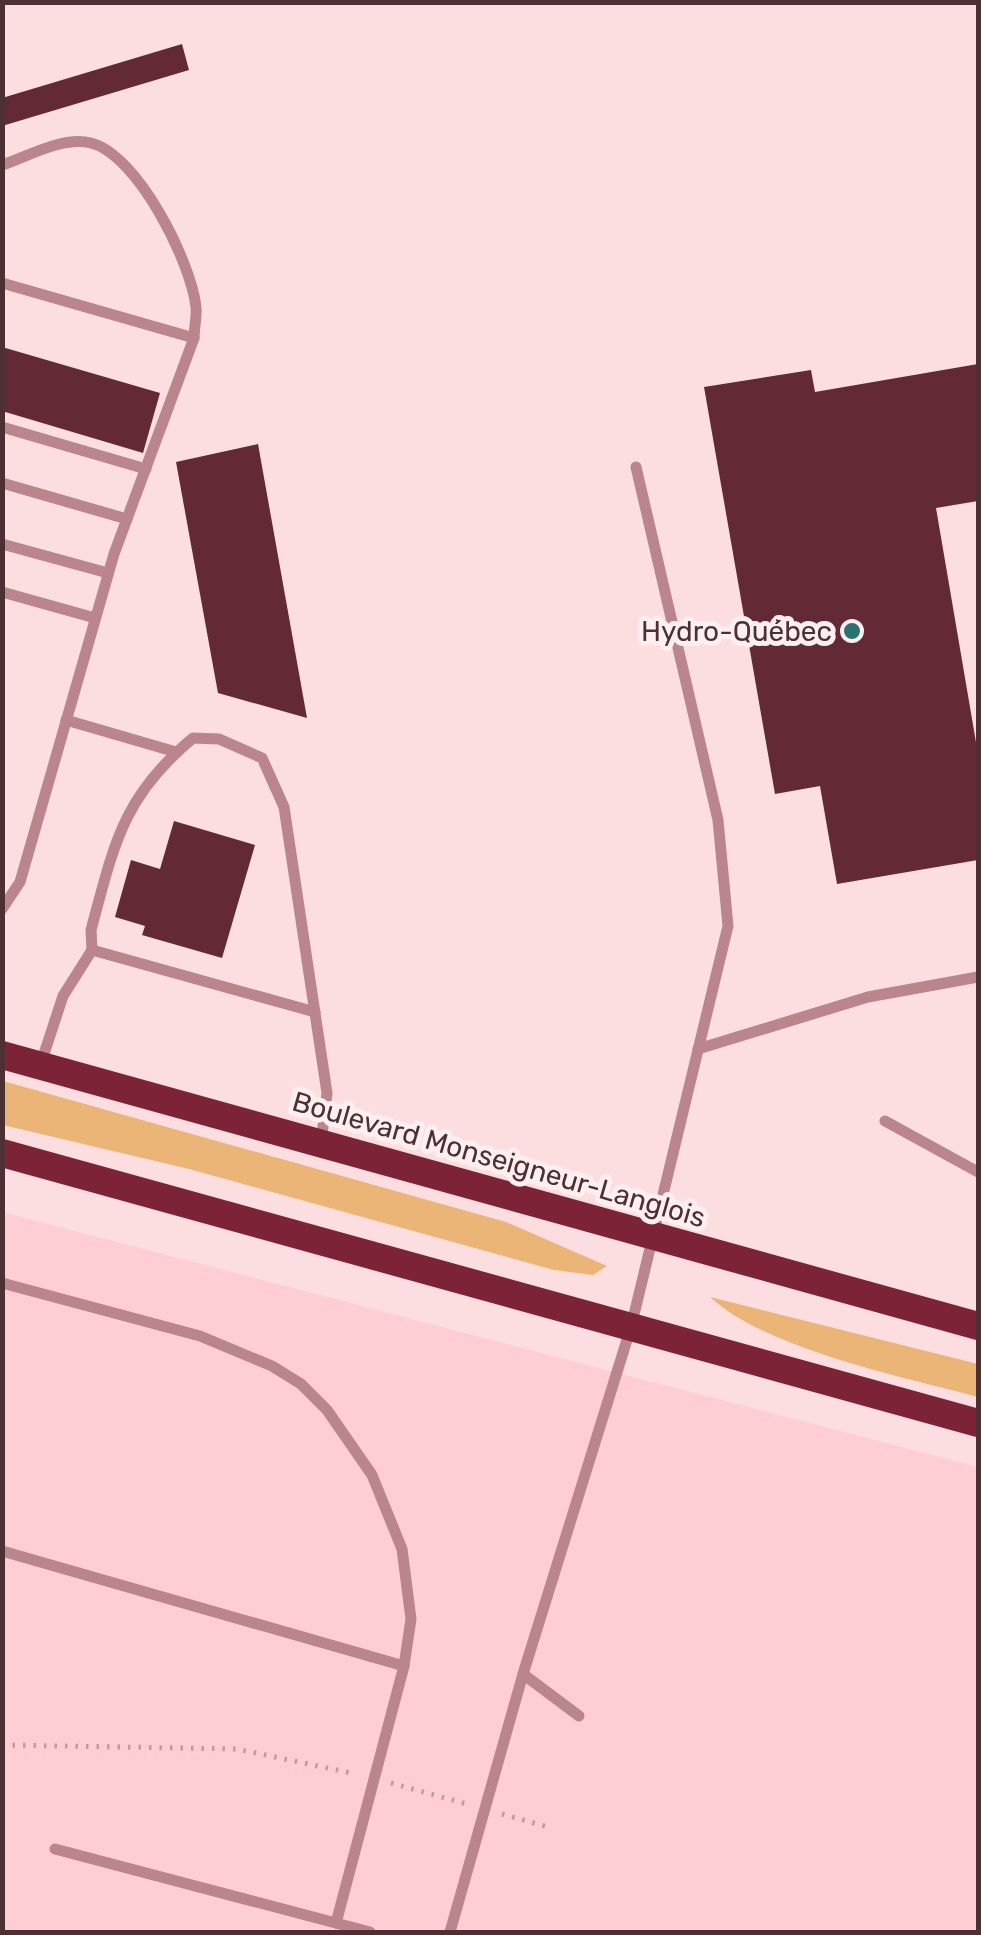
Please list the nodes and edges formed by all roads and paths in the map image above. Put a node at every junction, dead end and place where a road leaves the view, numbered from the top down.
1 (2, 165) edge
2 (2, 283) edge
3 (194, 338) junction
4 (2, 427) edge
5 (636, 467) dead end
6 (146, 469) junction
7 (2, 483) edge
8 (127, 520) junction
9 (2, 544) edge
10 (108, 574) junction
11 (2, 592) edge
12 (96, 618) junction
13 (66, 720) junction
14 (176, 752) junction
15 (2, 878) edge
16 (20, 882) junction
17 (2, 910) edge
18 (92, 950) junction
19 (978, 977) edge
20 (315, 1012) junction
21 (698, 1049) junction
22 (2, 1055) edge
23 (40, 1066) junction
24 (885, 1121) dead end
25 (321, 1143) junction
26 (2, 1154) edge
27 (978, 1172) edge
28 (656, 1236) junction
29 (2, 1283) edge
30 (978, 1326) edge
31 (631, 1327) junction
32 (978, 1423) edge
33 (2, 1551) edge
34 (404, 1666) junction
35 (523, 1674) junction
36 (579, 1716) dead end
37 (2, 1744) edge
38 (376, 1779) junction
39 (485, 1809) junction
40 (548, 1827) dead end
41 (54, 1850) dead end
42 (336, 1924) junction
43 (370, 1932) edge
44 (450, 1932) edge

1 - 3 lane
2 - 3 lane
3 - 6 lane
4 - 6 lane
5 - 21 lane
6 - 8 lane
7 - 8 lane
8 - 10 lane
9 - 10 lane
10 - 12 lane
11 - 12 lane
12 - 13 lane
13 - 14 lane
13 - 16 lane
14 - 18 lane
14 - 20 lane
15 - 16 lane
16 - 17 lane
18 - 20 lane
18 - 23 lane
19 - 21 lane
20 - 25 lane
21 - 28 lane
22 - 23 highway, Boulevard Monseigneur-Langlois
23 - 25 highway, Boulevard Monseigneur-Langlois
24 - 27 lane
25 - 28 highway, Boulevard Monseigneur-Langlois
26 - 31 highway
28 - 30 highway, Boulevard Monseigneur-Langlois
28 - 31 lane
29 - 34 lane
31 - 32 highway
31 - 35 lane
33 - 34 lane
34 - 38 lane
35 - 36 lane
35 - 39 lane
37 - 38 path
38 - 39 path
38 - 42 lane
39 - 40 path
39 - 44 lane
41 - 42 lane
42 - 43 lane

